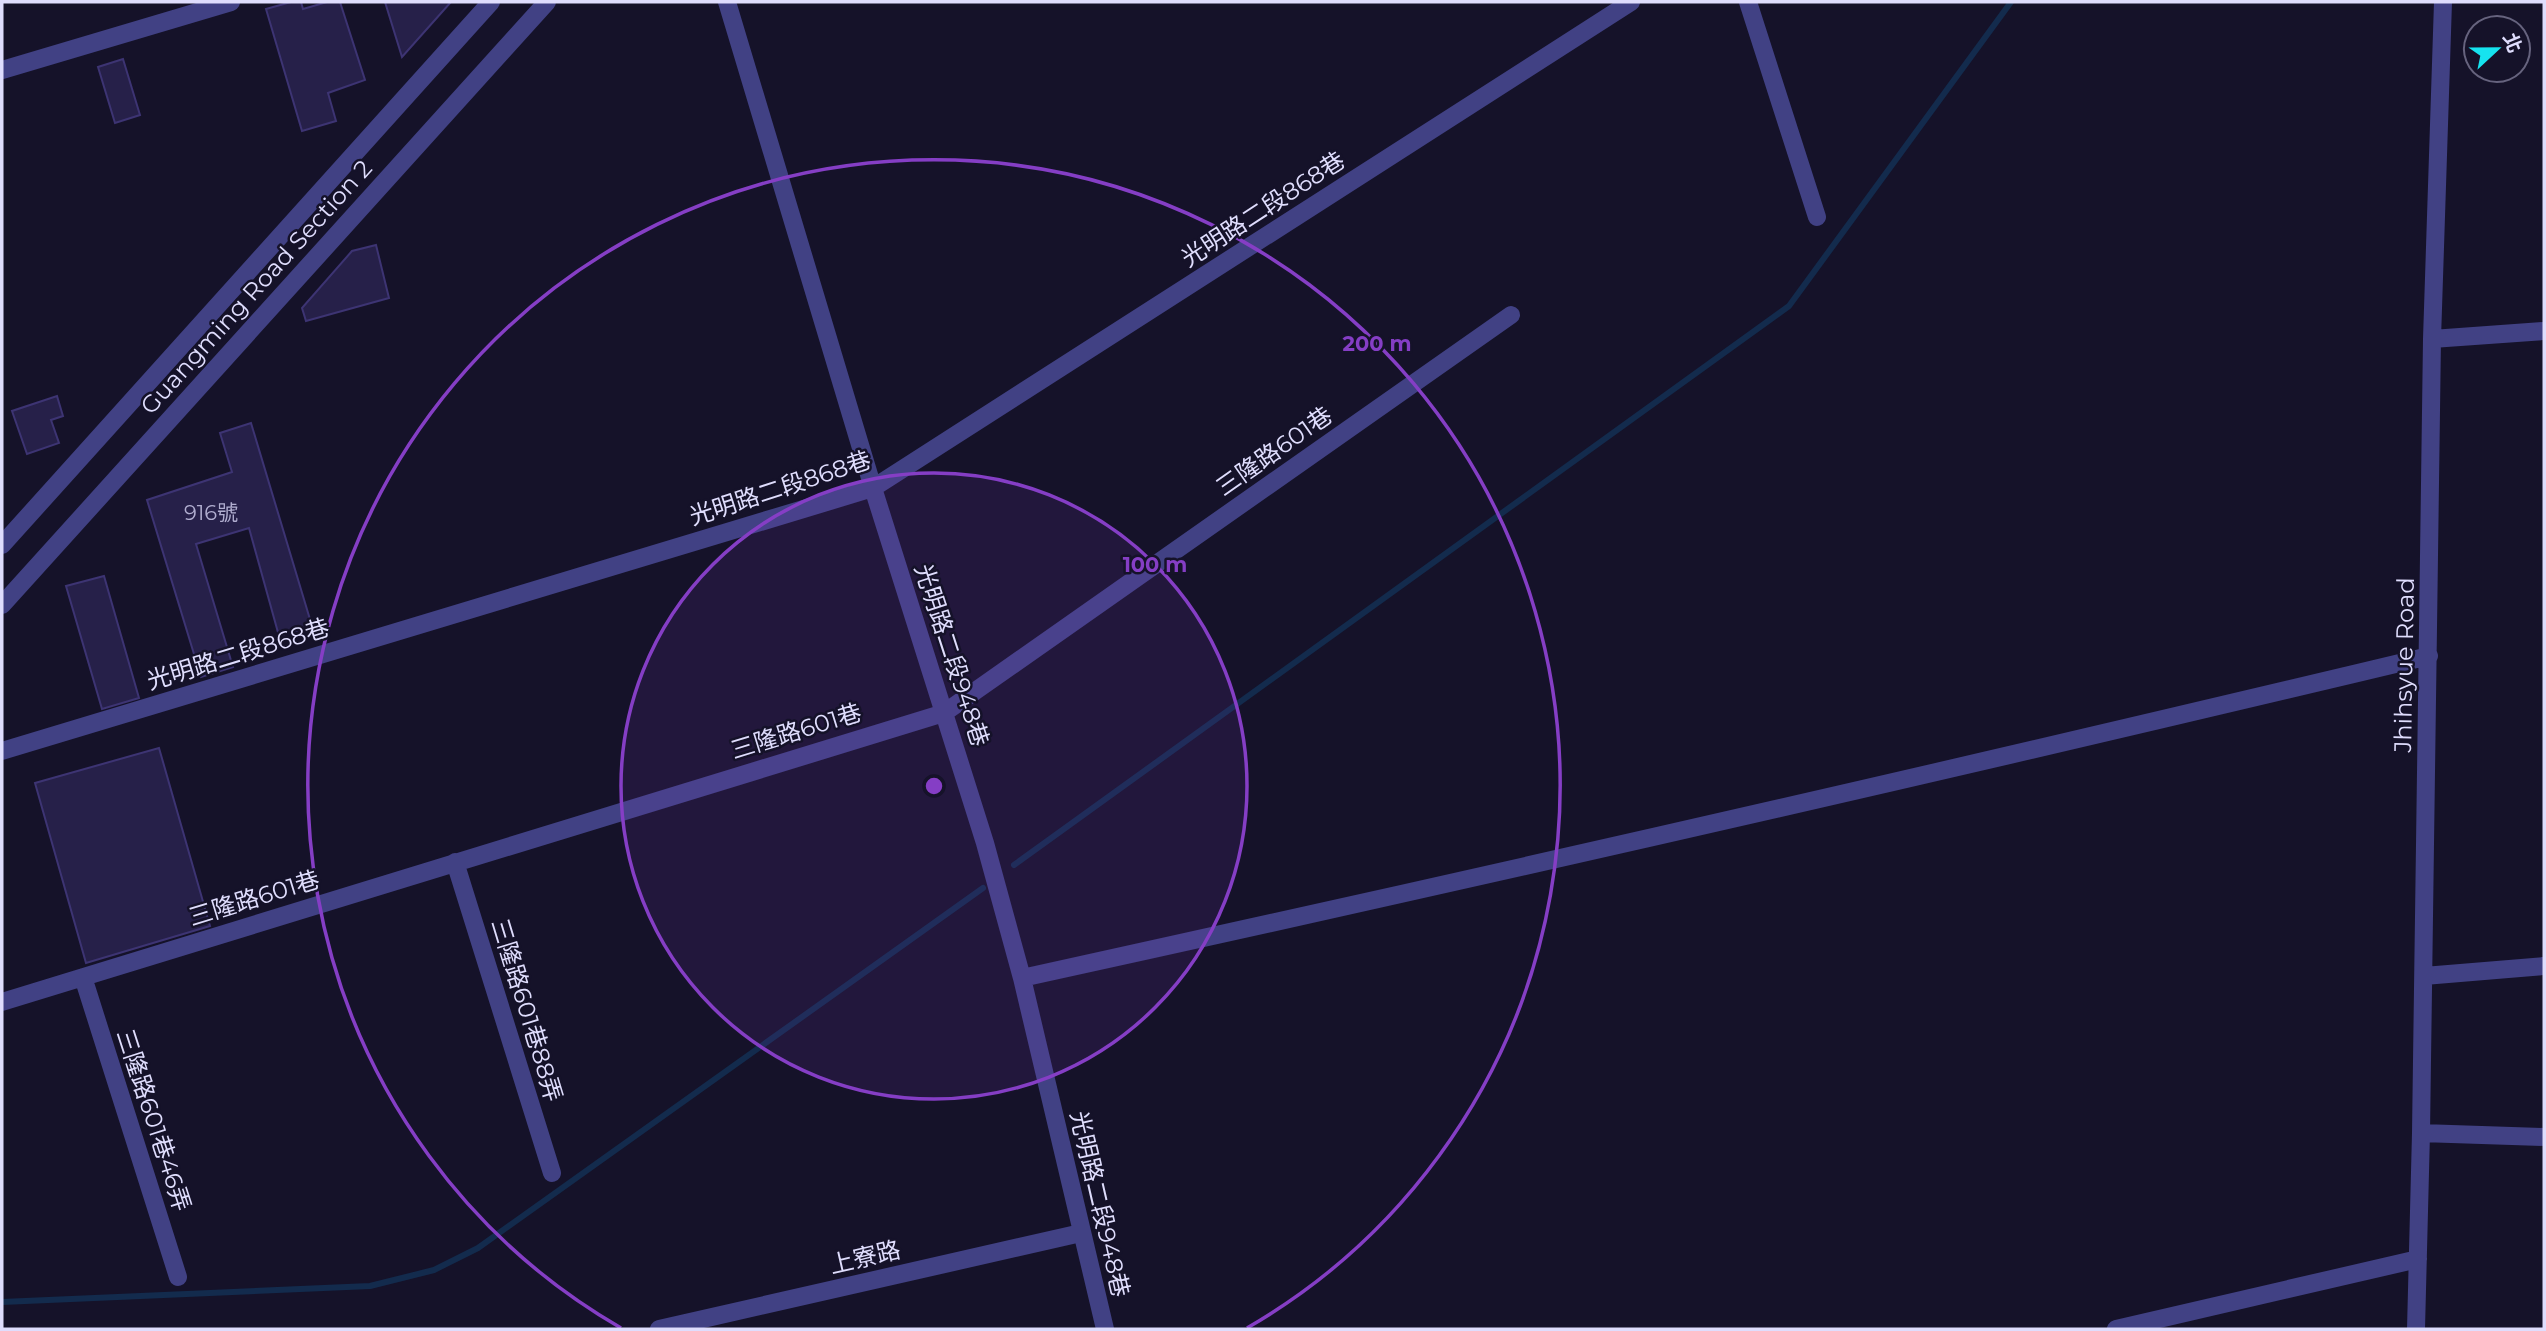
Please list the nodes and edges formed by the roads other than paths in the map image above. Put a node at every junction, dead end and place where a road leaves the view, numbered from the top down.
1 (231, 2) edge
2 (491, 2) edge
3 (547, 2) edge
4 (727, 2) edge
5 (1632, 2) edge
6 (1748, 2) edge
7 (2443, 2) edge
8 (2, 70) edge
9 (1817, 217) dead end
10 (1511, 315) dead end
11 (2544, 331) edge
12 (2432, 339) junction
13 (873, 488) junction
14 (2, 545) edge
15 (2, 605) edge
16 (2429, 656) junction
17 (944, 713) junction
18 (2, 751) edge
19 (455, 862) junction
20 (2544, 966) edge
21 (2424, 976) junction
22 (83, 977) junction
23 (1022, 978) junction
24 (2, 1002) edge
25 (2421, 1133) junction
26 (2544, 1137) edge
27 (552, 1173) dead end
28 (1081, 1233) junction
29 (2418, 1259) junction
30 (178, 1277) dead end
31 (659, 1329) edge
32 (1105, 1329) edge
33 (2116, 1329) edge
34 (2416, 1329) edge

1 - 8 street
2 - 14 street, Guangming Road Section 2
3 - 15 street, Guangming Road Section 2
4 - 13 street, 光明路二段948巷
5 - 13 street, 光明路二段868巷
6 - 9 street
7 - 12 street, Jhihsyue Road
10 - 17 street, 三隆路601巷
11 - 12 street
12 - 16 street, Jhihsyue Road
13 - 17 street, 光明路二段948巷
13 - 18 street, 光明路二段868巷
16 - 21 street, Jhihsyue Road
16 - 23 street
17 - 19 street, 三隆路601巷
17 - 23 street, 光明路二段948巷
19 - 22 street, 三隆路601巷
19 - 27 street, 三隆路601巷88弄
20 - 21 street
21 - 25 street, Jhihsyue Road
22 - 24 street, 三隆路601巷
22 - 30 street, 三隆路601巷46弄
23 - 28 street, 光明路二段948巷
25 - 26 street
25 - 29 street, Jhihsyue Road
28 - 31 street, 上寮路
28 - 32 street, 光明路二段948巷
29 - 33 street
29 - 34 street, Jhihsyue Road

